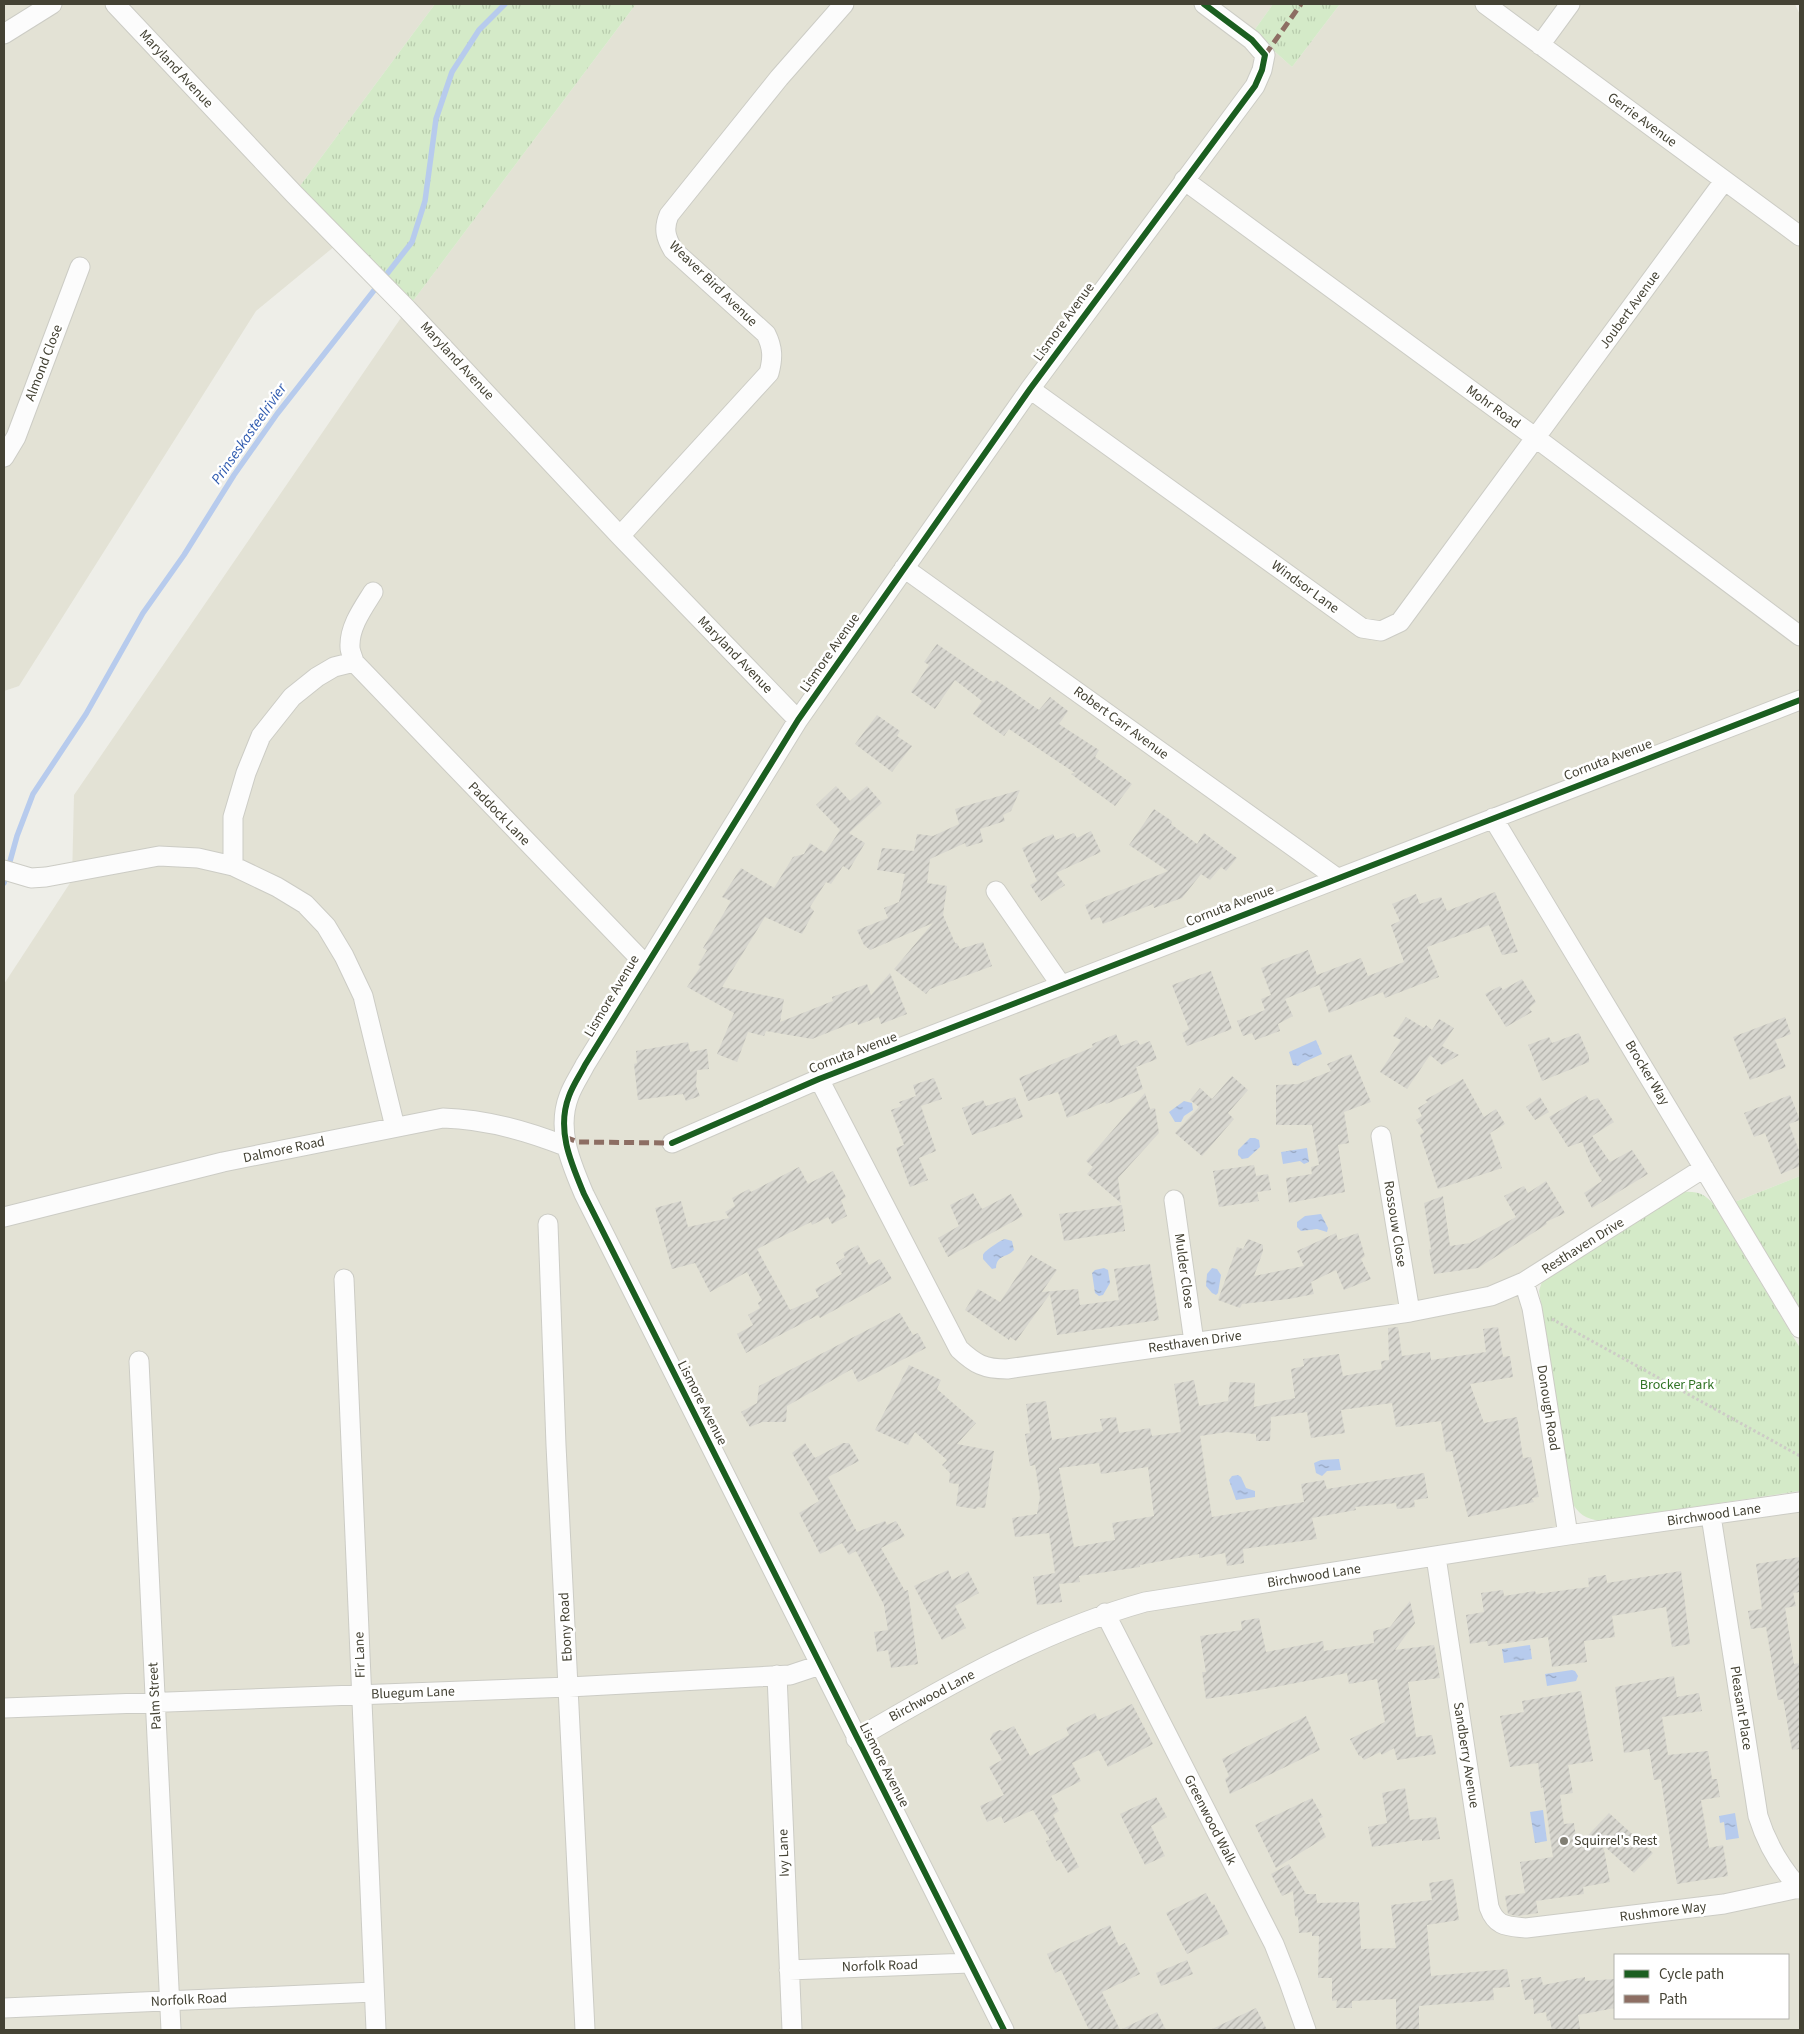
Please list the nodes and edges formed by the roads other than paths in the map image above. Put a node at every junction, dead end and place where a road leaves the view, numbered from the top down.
1 (52, 4) edge
2 (115, 4) edge
3 (844, 4) edge
4 (1204, 4) edge
5 (1485, 4) edge
6 (1570, 4) edge
7 (4, 34) edge
8 (1540, 45) junction
9 (1184, 180) junction
10 (1724, 181) junction
11 (1800, 236) edge
12 (80, 267) dead end
13 (1030, 389) junction
14 (1536, 438) junction
15 (4, 457) edge
16 (620, 536) junction
17 (904, 568) junction
18 (374, 592) dead end
19 (1800, 636) edge
20 (354, 662) junction
21 (1800, 700) edge
22 (798, 720) junction
23 (1493, 818) junction
24 (233, 866) junction
25 (4, 870) edge
26 (1338, 878) junction
27 (996, 891) dead end
28 (646, 964) junction
29 (1061, 986) junction
30 (819, 1079) junction
31 (395, 1127) junction
32 (1381, 1136) dead end
33 (672, 1143) dead end
34 (565, 1146) junction
35 (1704, 1168) junction
36 (1174, 1200) dead end
37 (4, 1217) edge
38 (548, 1224) dead end
39 (344, 1279) dead end
40 (1524, 1282) junction
41 (1410, 1312) junction
42 (1800, 1328) edge
43 (1194, 1342) junction
44 (139, 1361) dead end
45 (1800, 1502) edge
46 (1711, 1516) junction
47 (1568, 1535) junction
48 (1436, 1557) junction
49 (1104, 1613) junction
50 (820, 1665) junction
51 (777, 1675) junction
52 (569, 1687) junction
53 (362, 1695) junction
54 (155, 1702) junction
55 (4, 1708) edge
56 (856, 1738) junction
57 (1800, 1889) edge
58 (1526, 1928) joint
59 (970, 1963) junction
60 (789, 1970) junction
61 (374, 1992) junction
62 (169, 2001) junction
63 (4, 2008) edge
64 (170, 2030) edge
65 (376, 2030) edge
66 (585, 2030) edge
67 (792, 2030) edge
68 (1004, 2030) edge
69 (1306, 2030) edge

1 - 7 street
2 - 16 street, Maryland Avenue
3 - 16 street, Weaver Bird Avenue
4 - 9 street, Lismore Avenue
5 - 8 street, Gerrie Avenue
6 - 8 street
8 - 10 street, Gerrie Avenue
9 - 13 street, Lismore Avenue
9 - 14 street, Mohr Road
10 - 11 street, Gerrie Avenue
10 - 14 street, Joubert Avenue
12 - 15 street, Almond Close
13 - 14 street, Windsor Lane
13 - 17 street, Lismore Avenue
14 - 19 street, Mohr Road
16 - 22 street, Maryland Avenue
17 - 22 street, Lismore Avenue
17 - 26 street, Robert Carr Avenue
18 - 20 street
20 - 24 street
20 - 28 street, Paddock Lane
21 - 23 street, Cornuta Avenue
22 - 28 street, Lismore Avenue
23 - 26 street, Cornuta Avenue
23 - 35 street, Brocker Way
24 - 25 street
24 - 31 street
26 - 29 street, Cornuta Avenue
27 - 29 street
28 - 34 street, Lismore Avenue
29 - 30 street, Cornuta Avenue
30 - 33 street, Cornuta Avenue
30 - 43 street, Resthaven Drive
31 - 34 street, Dalmore Road
31 - 37 street, Dalmore Road
32 - 41 street, Rossouw Close
34 - 50 street, Lismore Avenue
35 - 40 street, Resthaven Drive
35 - 42 street, Brocker Way
36 - 43 street, Mulder Close
38 - 52 street, Ebony Road
39 - 53 street, Fir Lane
40 - 41 street, Resthaven Drive
40 - 47 street, Donough Road
41 - 43 street, Resthaven Drive
44 - 54 street, Palm Street
45 - 46 street, Birchwood Lane
46 - 47 street, Birchwood Lane
46 - 57 street, Pleasant Place
47 - 48 street, Birchwood Lane
48 - 49 street, Birchwood Lane
48 - 58 street, Sandberry Avenue
49 - 56 street, Birchwood Lane
49 - 69 street, Greenwood Walk
50 - 51 street, Bluegum Lane
50 - 56 street, Lismore Avenue
51 - 52 street, Bluegum Lane
51 - 60 street, Ivy Lane
52 - 53 street, Bluegum Lane
52 - 66 street, Ebony Road
53 - 54 street, Bluegum Lane
53 - 61 street, Fir Lane
54 - 55 street, Bluegum Lane
54 - 62 street, Palm Street
56 - 59 street, Lismore Avenue
57 - 58 street, Rushmore Way
59 - 60 street, Norfolk Road
59 - 68 street, Lismore Avenue
60 - 67 street, Ivy Lane
61 - 62 street, Norfolk Road
61 - 65 street, Fir Lane
62 - 63 street, Norfolk Road
62 - 64 street, Palm Street

